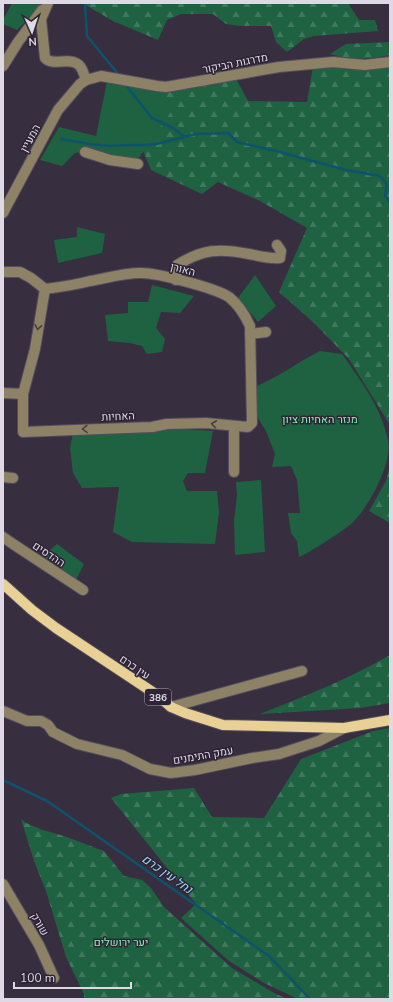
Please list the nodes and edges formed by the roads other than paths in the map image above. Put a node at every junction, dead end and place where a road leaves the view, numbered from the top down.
1 (47, 3) edge
2 (390, 62) edge
3 (3, 66) edge
4 (86, 80) junction
5 (85, 152) dead end
6 (138, 164) dead end
7 (3, 213) edge
8 (277, 245) dead end
9 (3, 272) edge
10 (176, 280) junction
11 (45, 289) junction
12 (266, 332) dead end
13 (250, 334) junction
14 (3, 393) edge
15 (23, 394) junction
16 (252, 423) joint
17 (234, 427) junction
18 (234, 472) dead end
19 (3, 537) edge
20 (3, 584) edge
21 (83, 590) dead end
22 (302, 671) dead end
23 (171, 707) junction
24 (3, 711) edge
25 (390, 720) edge
26 (344, 728) junction
27 (3, 884) edge
28 (54, 978) dead end

1 - 3 street
1 - 4 street
2 - 4 street, מדרגות הביקור
4 - 7 street, המעיין
5 - 6 street
8 - 10 street
9 - 11 street
10 - 11 street, האורן
10 - 13 street, האורן
11 -> 15 street, האחיות
12 - 13 street
13 - 16 street, האורן
14 - 15 street
17 -> 15 street, האחיות
16 - 17 street, האחיות
17 - 18 street
19 - 21 street, ההדסים
20 - 23 main road, עין כרם / 386
22 - 23 street
23 - 26 main road, עין כרם / 386
24 - 26 street, עמק התימנים
25 - 26 main road, 386
27 - 28 street, שורק

